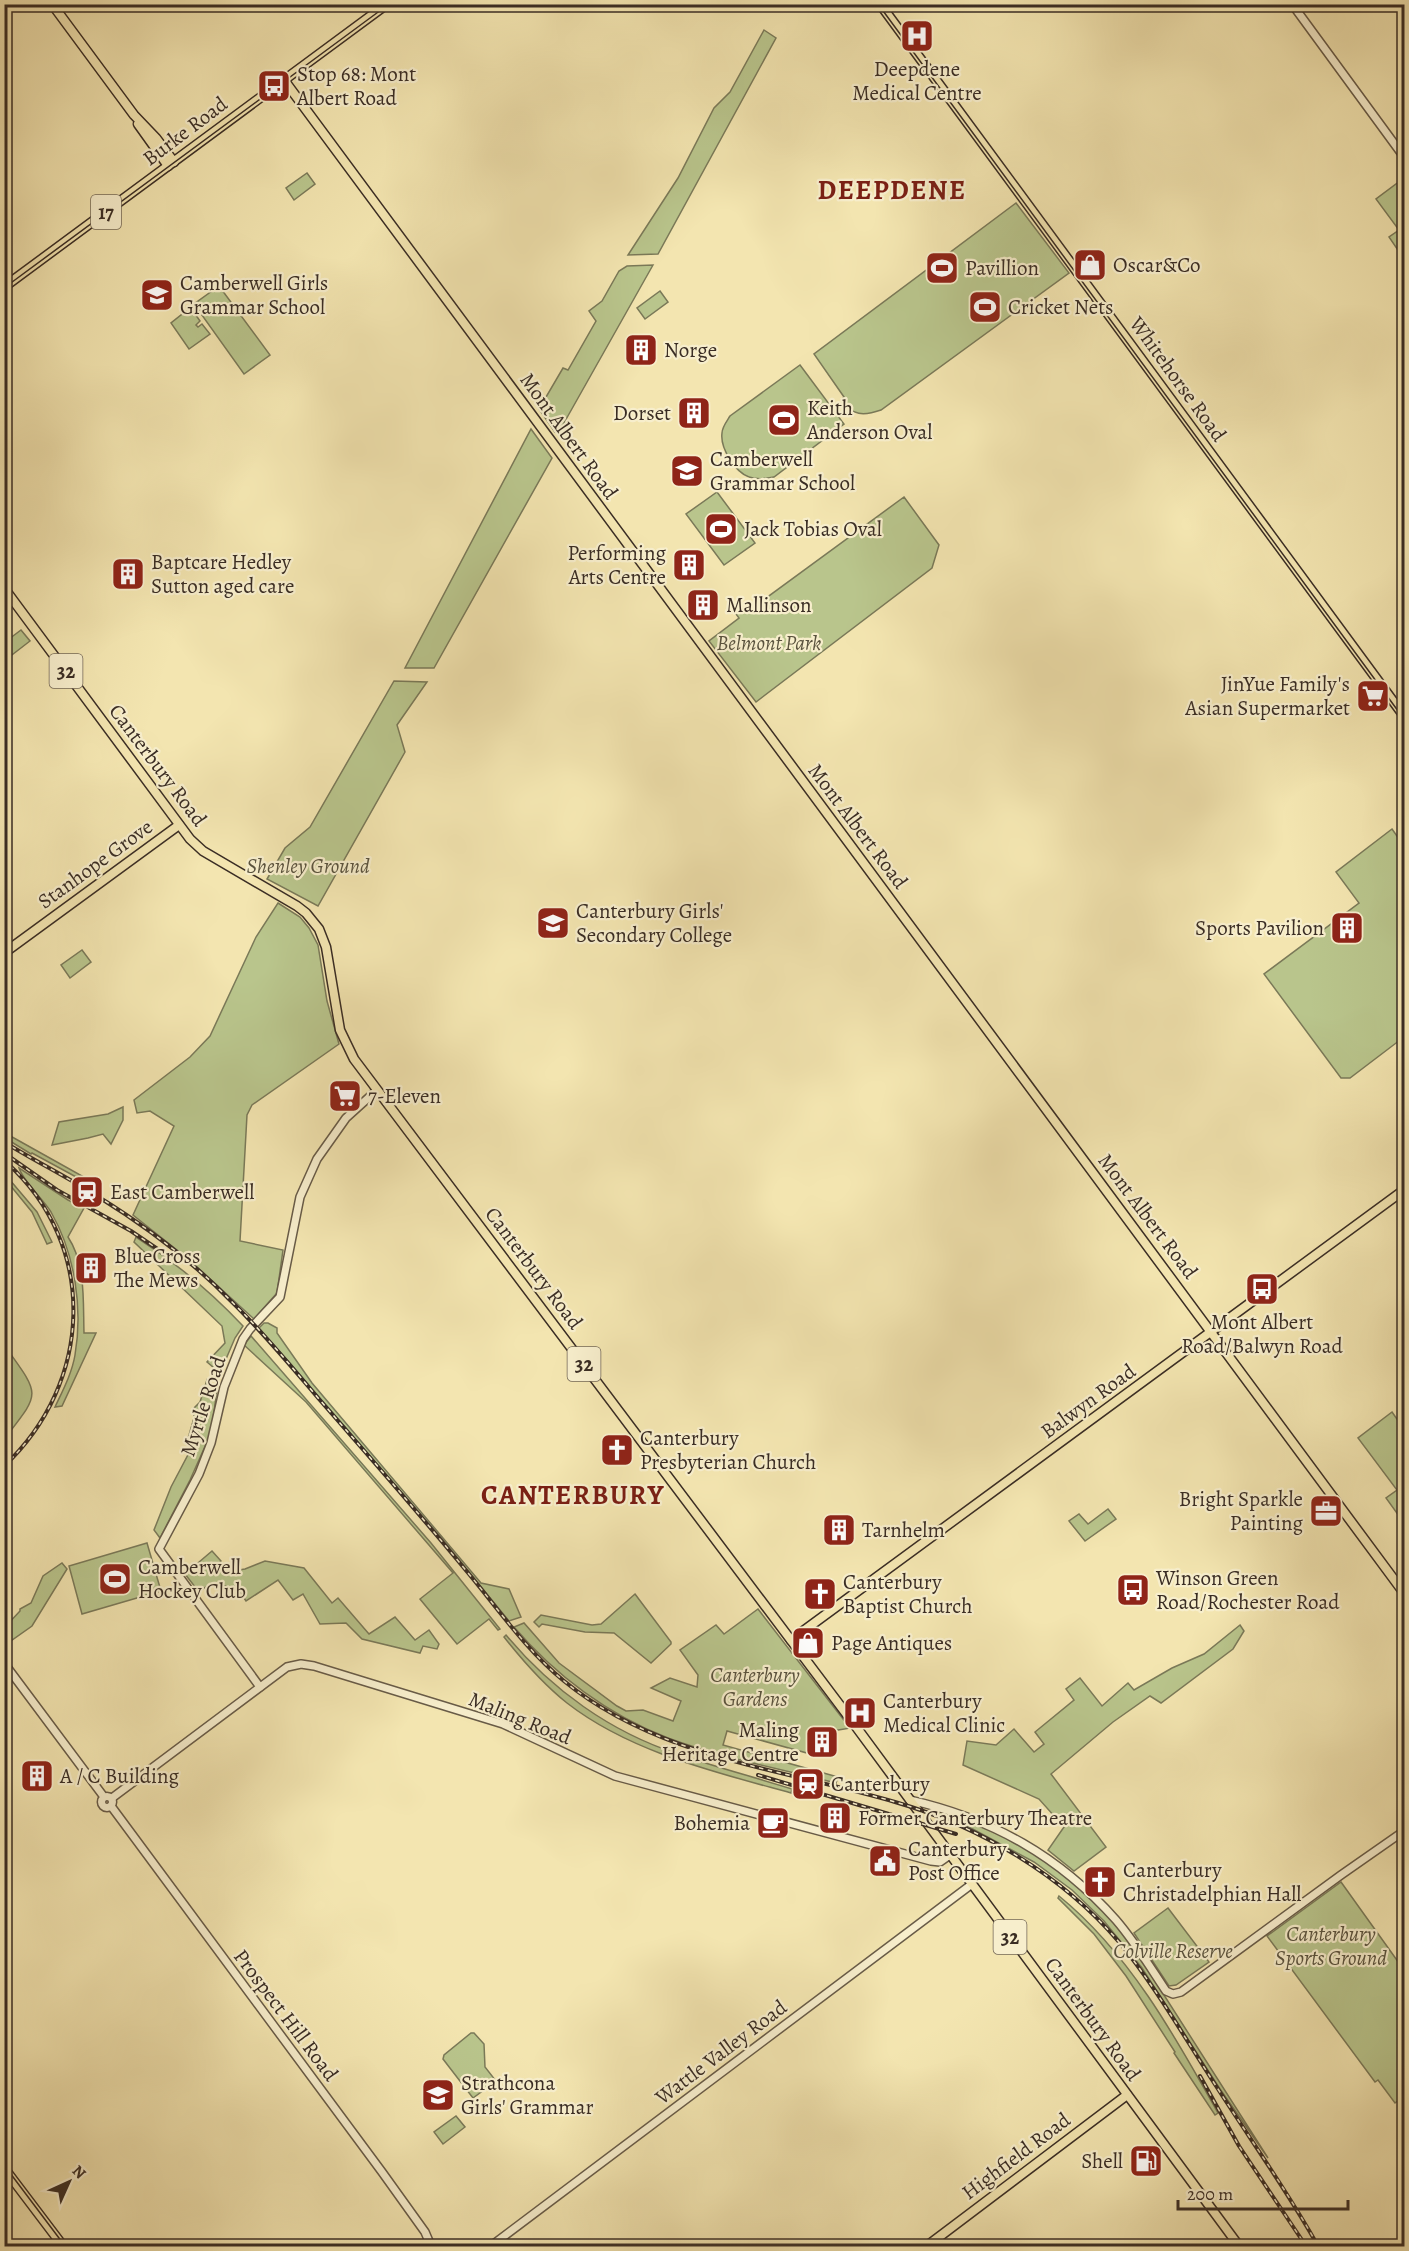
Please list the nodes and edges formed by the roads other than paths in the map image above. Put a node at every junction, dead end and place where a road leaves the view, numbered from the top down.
1 (52, 4) edge
2 (387, 4) edge
3 (880, 4) edge
4 (1292, 4) edge
5 (284, 80) junction
6 (134, 115) junction
7 (157, 152) junction
8 (1404, 157) edge
9 (171, 164) junction
10 (151, 178) junction
11 (4, 287) edge
12 (4, 588) edge
13 (1404, 716) edge
14 (179, 825) junction
15 (4, 953) edge
16 (377, 1090) junction
17 (1404, 1190) edge
18 (1211, 1332) junction
19 (1404, 1593) edge
20 (791, 1640) junction
21 (4, 1664) edge
22 (260, 1687) junction
23 (109, 1800) junction
24 (910, 1800) junction
25 (934, 1806) junction
26 (924, 1820) junction
27 (1404, 1831) edge
28 (950, 1855) junction
29 (972, 1884) junction
30 (1127, 2095) junction
31 (4, 2168) edge
32 (63, 2247) edge
33 (430, 2247) edge
34 (491, 2247) edge
35 (927, 2247) edge
36 (1239, 2247) edge

1 - 6 main road
2 - 5 main road, Burke Road / 17
3 - 13 main road, Whitehorse Road
4 - 8 street
5 - 9 main road, Burke Road / 17
5 - 18 main road, Mont Albert Road
6 - 7 main road
6 - 9 main road
7 - 9 main road
7 - 10 main road
9 - 10 main road, Burke Road / 17
10 - 11 main road, Burke Road / 17
12 - 14 main road, Canterbury Road / 32
14 - 15 main road, Stanhope Grove
14 - 16 main road, Canterbury Road / 32
16 - 20 main road, Canterbury Road / 32
16 - 22 street, Myrtle Road
17 - 18 main road, Balwyn Road
18 - 19 main road, Mont Albert Road
18 - 20 main road, Balwyn Road
20 - 24 main road, Canterbury Road / 32
21 - 23 street, Prospect Hill Road
22 - 23 street, Maling Road
22 - 28 street, Maling Road
23 - 33 street, Prospect Hill Road
24 - 25 street
24 - 26 main road, Canterbury Road / 32
25 - 26 street
25 - 27 street
26 - 28 main road, Canterbury Road / 32
28 - 29 main road, Canterbury Road / 32
29 - 30 main road, Canterbury Road / 32
29 - 34 street, Wattle Valley Road
30 - 35 main road, Highfield Road
30 - 36 main road, Canterbury Road / 32
31 - 32 main road

